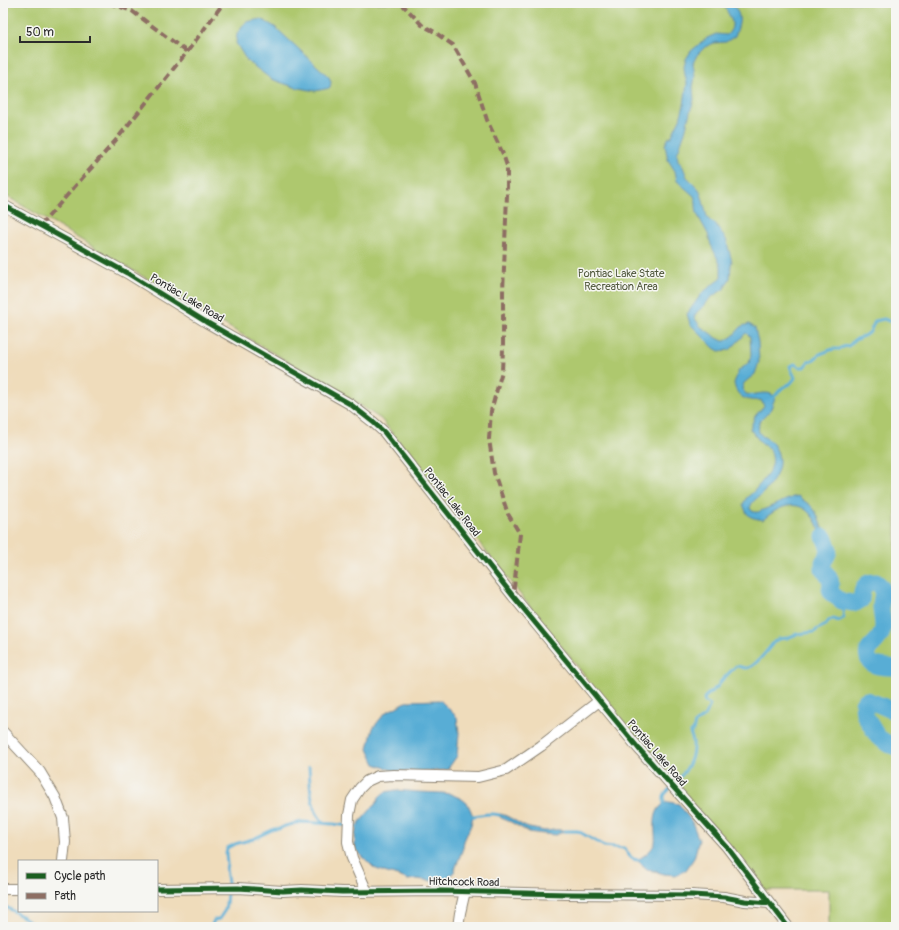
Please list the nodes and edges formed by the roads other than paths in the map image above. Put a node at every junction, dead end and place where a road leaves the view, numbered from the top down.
1 (3, 205) edge
2 (599, 701) junction
3 (3, 732) edge
4 (64, 860) edge
5 (3, 889) edge
6 (18, 889) edge
7 (158, 889) edge
8 (465, 891) junction
9 (367, 892) junction
10 (769, 903) junction
11 (458, 927) edge
12 (788, 927) edge

1 - 2 street, Pontiac Lake Road
2 - 9 street
2 - 10 street, Pontiac Lake Road
3 - 4 street
5 - 6 street
7 - 9 street, Hitchcock Road
8 - 9 street, Hitchcock Road
8 - 10 street, Hitchcock Road
8 - 11 street
10 - 12 street, Pontiac Lake Road

